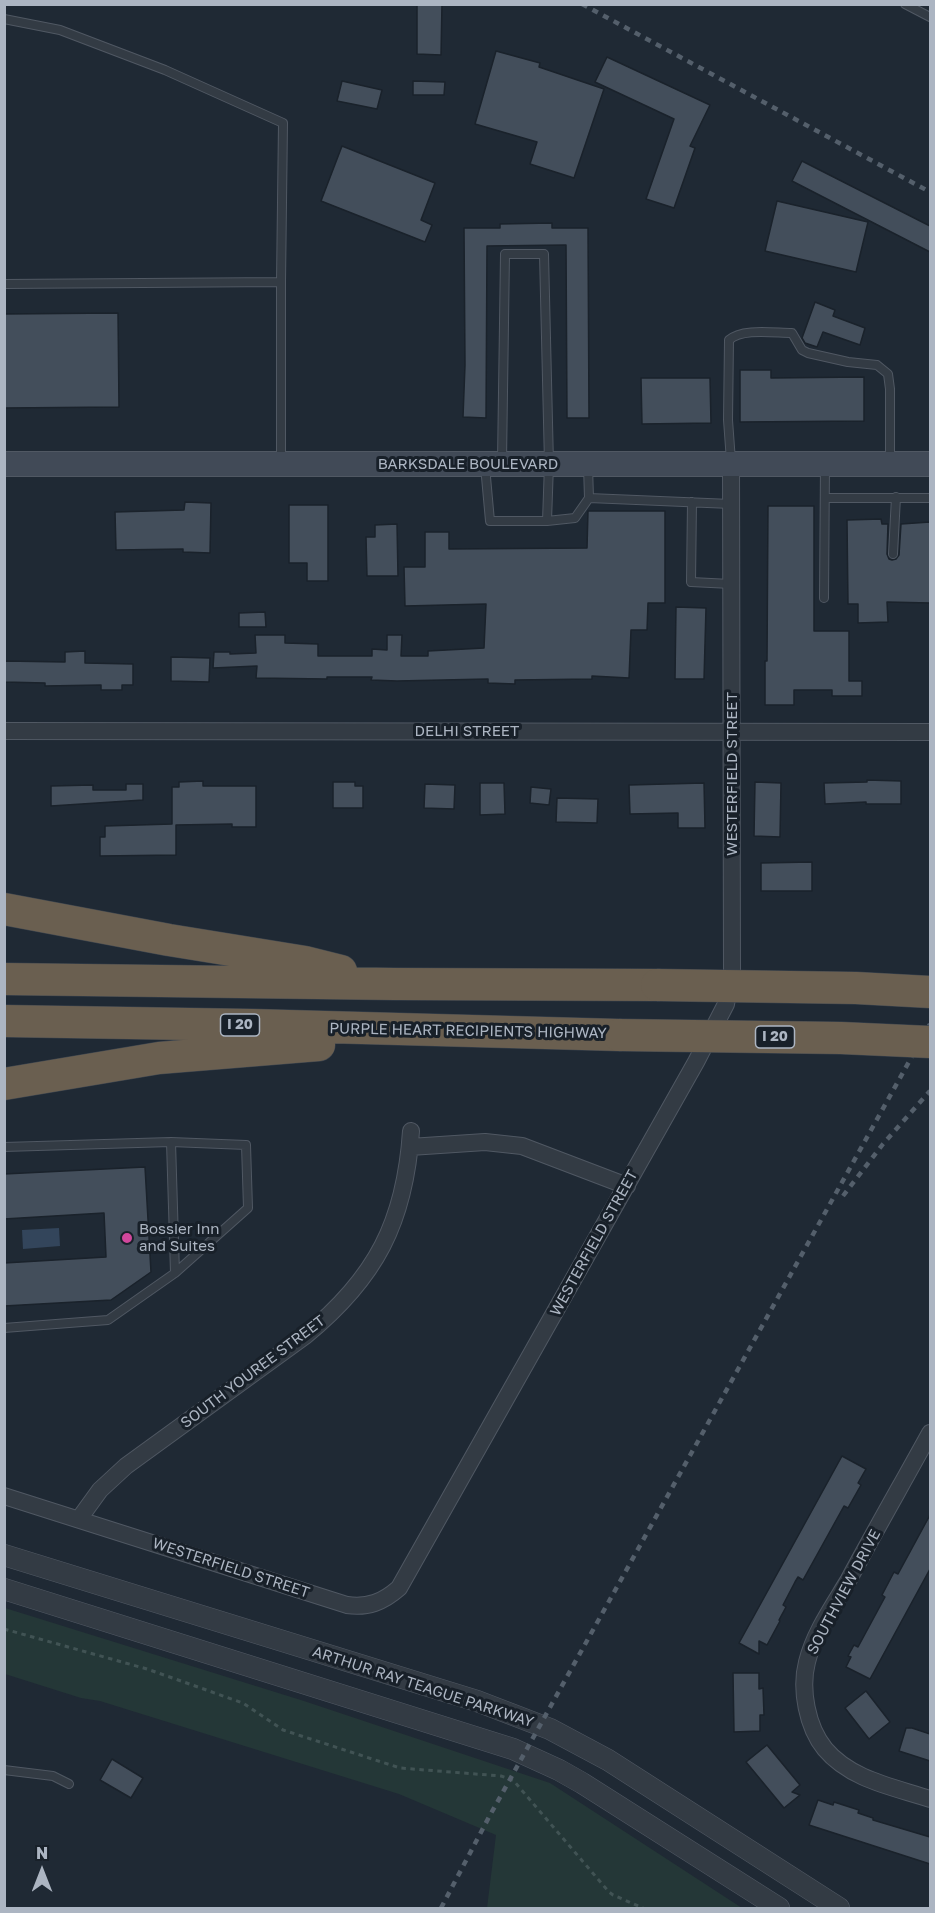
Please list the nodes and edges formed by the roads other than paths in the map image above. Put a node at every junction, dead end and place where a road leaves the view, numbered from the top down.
1 (905, 4) edge
2 (930, 18) edge
3 (4, 19) edge
4 (281, 282) junction
5 (4, 284) edge
6 (4, 464) edge
7 (281, 464) junction
8 (493, 464) junction
9 (549, 464) junction
10 (588, 464) junction
11 (731, 464) junction
12 (825, 464) junction
13 (890, 464) junction
14 (930, 464) edge
15 (896, 497) junction
16 (589, 498) junction
17 (826, 498) junction
18 (930, 498) edge
19 (692, 502) junction
20 (731, 504) junction
21 (547, 521) junction
22 (893, 554) dead end
23 (731, 584) junction
24 (824, 598) dead end
25 (4, 731) edge
26 (732, 732) junction
27 (930, 732) edge
28 (4, 909) edge
29 (4, 979) edge
30 (394, 984) junction
31 (930, 992) edge
32 (4, 1022) edge
33 (476, 1032) junction
34 (930, 1042) edge
35 (4, 1084) edge
36 (171, 1142) junction
37 (4, 1147) edge
38 (627, 1186) junction
39 (175, 1273) junction
40 (4, 1328) edge
41 (930, 1433) edge
42 (4, 1496) edge
43 (79, 1519) junction
44 (4, 1555) edge
45 (4, 1589) edge
46 (4, 1770) edge
47 (69, 1784) dead end
48 (930, 1799) edge
49 (779, 1908) edge
50 (839, 1908) edge

1 - 2 lane
3 - 4 lane
4 - 5 lane
4 - 7 lane
6 - 7 main road, BARKSDALE BOULEVARD
7 - 8 main road, BARKSDALE BOULEVARD
8 - 9 main road, BARKSDALE BOULEVARD
8 - 9 lane
8 - 21 lane
9 - 10 main road, BARKSDALE BOULEVARD
9 - 21 lane
10 - 11 main road, BARKSDALE BOULEVARD
10 - 16 lane
11 - 12 main road, BARKSDALE BOULEVARD
11 - 13 lane
11 - 20 street, WESTERFIELD STREET
12 - 13 main road, BARKSDALE BOULEVARD
12 - 17 lane
13 - 14 main road, BARKSDALE BOULEVARD
15 - 17 lane
15 - 18 lane
15 - 22 lane
16 - 19 lane
16 - 21 lane
17 - 24 lane
19 - 20 lane
19 - 23 lane
20 - 23 street, WESTERFIELD STREET
23 - 26 street, WESTERFIELD STREET
25 - 26 street, DELHI STREET
26 - 27 street, DELHI STREET
26 - 38 street, WESTERFIELD STREET
28 - 30 highway
29 - 30 highway
30 - 31 highway, bridge
32 - 33 highway, PURPLE HEART RECIPIENTS HIGHWAY / I 20
33 - 34 highway, PURPLE HEART RECIPIENTS HIGHWAY / I 20, bridge
33 - 35 highway
36 - 37 lane
36 - 39 lane
36 - 39 lane
38 - 43 street, SOUTH YOUREE STREET
38 - 43 street, WESTERFIELD STREET
39 - 40 lane
41 - 48 street, SOUTHVIEW DRIVE
42 - 43 street, WESTERFIELD STREET
44 - 50 street, ARTHUR RAY TEAGUE PARKWAY
45 - 49 street, ARTHUR RAY TEAGUE PARKWAY
46 - 47 lane

